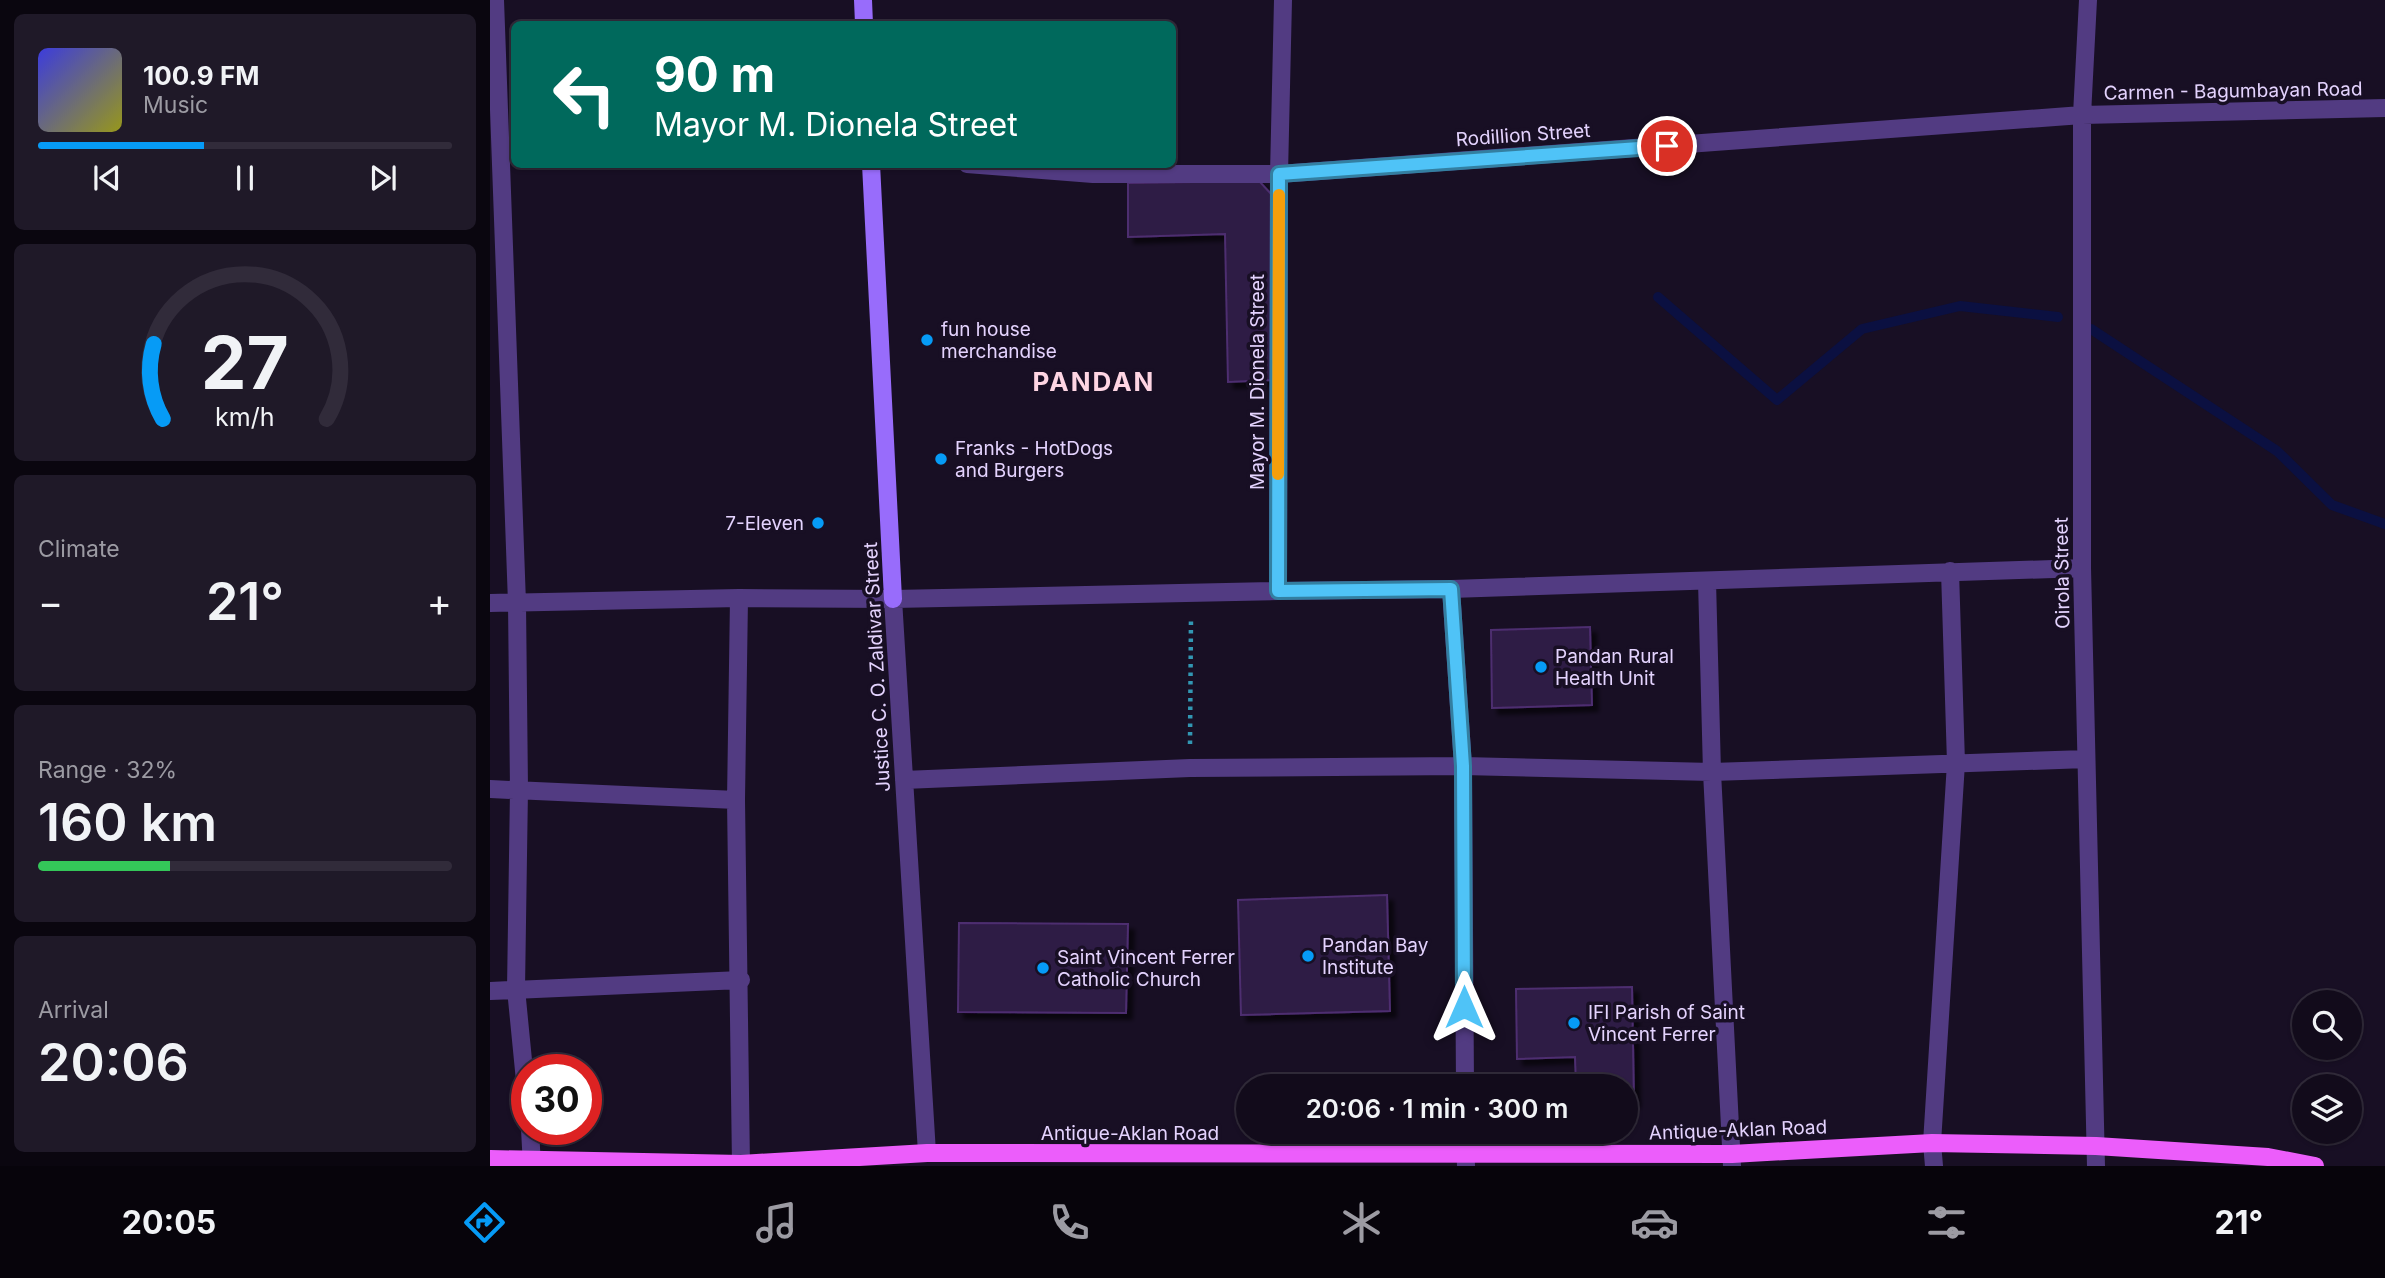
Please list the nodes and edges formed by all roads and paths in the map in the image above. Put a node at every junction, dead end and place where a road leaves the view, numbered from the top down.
1 (495, 0) edge
2 (863, 0) edge
3 (1283, 0) edge
4 (2088, 0) edge
5 (864, 21) edge
6 (2385, 108) edge
7 (2082, 116) junction
8 (871, 168) edge
9 (1017, 168) edge
10 (1279, 174) junction
11 (2082, 568) junction
12 (1950, 572) junction
13 (1707, 581) junction
14 (1451, 589) junction
15 (1191, 591) junction
16 (1278, 591) junction
17 (739, 597) junction
18 (893, 598) junction
19 (490, 603) edge
20 (517, 603) junction
21 (2086, 759) junction
22 (1956, 764) junction
23 (1463, 766) junction
24 (1190, 768) junction
25 (1712, 772) junction
26 (904, 780) junction
27 (490, 789) edge
28 (519, 789) junction
29 (736, 800) junction
30 (741, 979) junction
31 (516, 989) junction
32 (490, 991) edge
33 (522, 1054) edge
34 (1465, 1074) edge
35 (1932, 1143) junction
36 (2096, 1146) junction
37 (490, 1159) edge
38 (928, 1159) edge
39 (1732, 1160) edge
40 (1465, 1161) edge
41 (532, 1162) edge
42 (741, 1165) edge
43 (1934, 1166) edge
44 (2096, 1166) edge
45 (2315, 1166) edge

1 - 20 street
2 - 5 street
3 - 10 street, Mayor M. Dionela Street
4 - 7 street, Oirola Street
6 - 7 street, Carmen - Bagumbayan Road
7 - 10 street, Rodillion Street
7 - 11 street, Oirola Street
8 - 18 street, Justice C. O. Zaldivar Street
9 - 10 street, Rodillion Street
10 - 16 street, Mayor M. Dionela Street
11 - 12 street
11 - 21 street, Oirola Street
12 - 13 street
12 - 22 street
13 - 14 street
13 - 25 street
14 - 16 street
14 - 23 street
15 - 16 street
15 - 18 street
15 - 24 path
17 - 18 street
17 - 20 street
17 - 29 street
18 - 26 street, Justice C. O. Zaldivar Street
19 - 20 street
20 - 28 street
21 - 22 street
21 - 36 street, Oirola Street
22 - 25 street
22 - 35 street
23 - 24 street
23 - 25 street
23 - 34 street
24 - 26 street
25 - 39 street
26 - 38 street, Justice C. O. Zaldivar Street
27 - 28 street
28 - 29 street
28 - 31 street
29 - 30 street
30 - 31 street
30 - 42 street
31 - 32 street
31 - 33 street
35 - 36 main road, Antique-Aklan Road
35 - 39 main road, Antique-Aklan Road
35 - 43 street
36 - 44 street, Oirola Street
36 - 45 main road, Antique-Aklan Road
37 - 41 main road, Antique-Aklan Road
38 - 40 main road, Antique-Aklan Road
38 - 42 main road, Antique-Aklan Road
39 - 40 main road, Antique-Aklan Road
41 - 42 main road, Antique-Aklan Road

